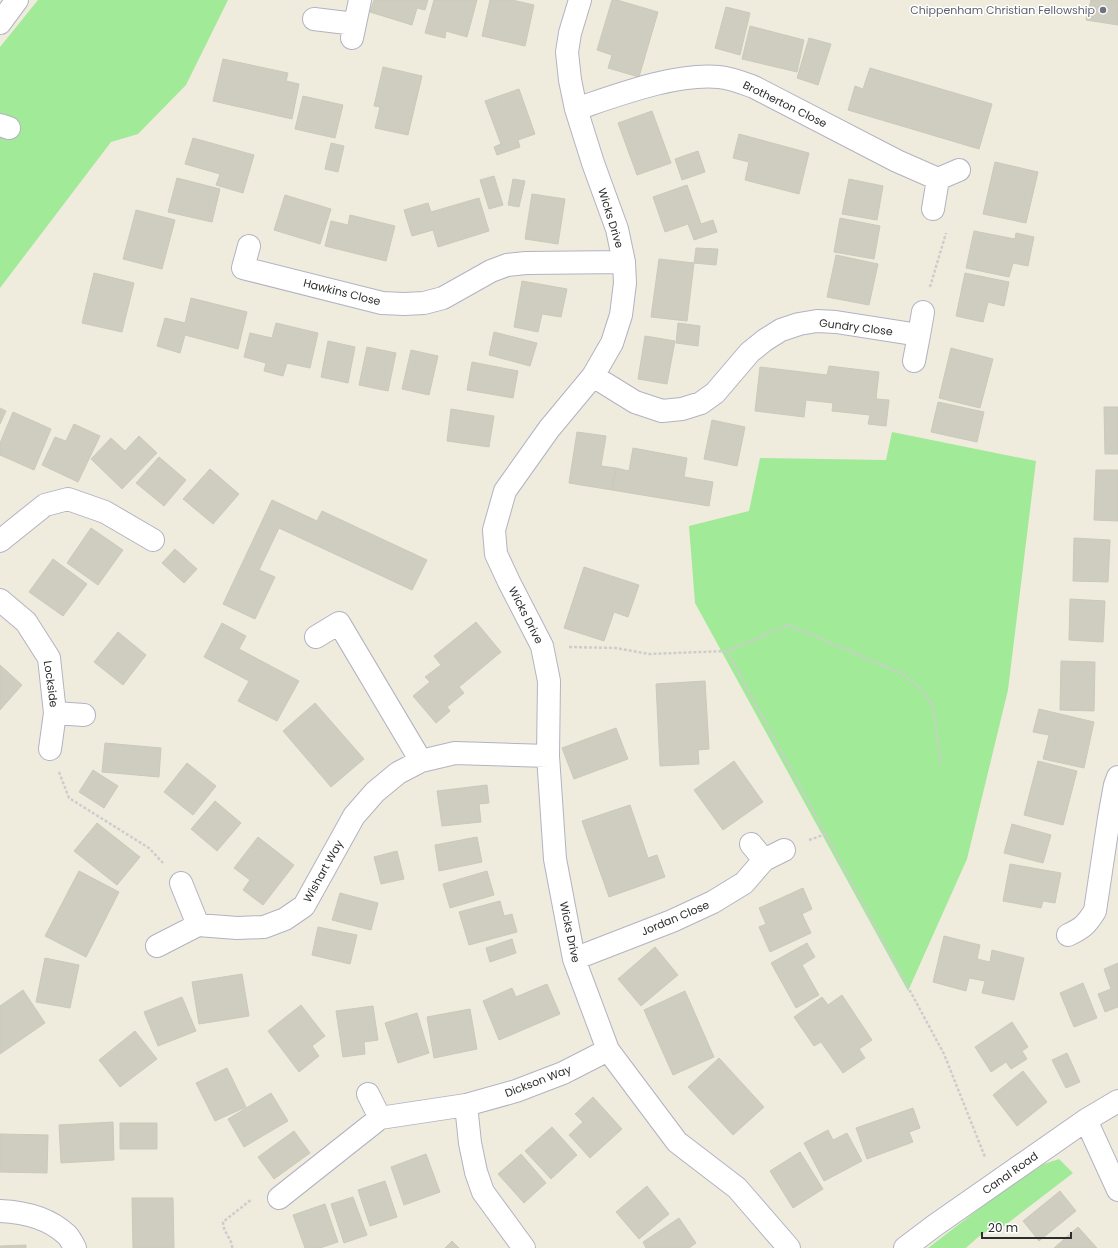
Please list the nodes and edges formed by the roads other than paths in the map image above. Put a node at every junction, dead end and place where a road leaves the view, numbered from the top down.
1 (17, 0) edge
2 (360, 0) edge
3 (580, 0) edge
4 (314, 19) dead end
5 (0, 23) edge
6 (576, 109) junction
7 (959, 170) dead end
8 (938, 179) junction
9 (933, 209) road end
10 (249, 246) dead end
11 (624, 262) junction
12 (923, 312) road end
13 (919, 335) junction
14 (914, 361) dead end
15 (593, 376) junction
16 (153, 540) dead end
17 (0, 541) edge
18 (0, 600) edge
19 (316, 637) dead end
20 (55, 713) junction
21 (84, 715) dead end
22 (50, 749) road end
23 (548, 756) junction
24 (421, 761) junction
25 (1118, 777) edge
26 (784, 850) dead end
27 (181, 883) road end
28 (198, 925) junction
29 (1068, 935) dead end
30 (157, 946) dead end
31 (574, 959) junction
32 (608, 1050) junction
33 (368, 1094) dead end
34 (1118, 1101) edge
35 (466, 1104) junction
36 (1086, 1120) junction
37 (372, 1125) junction
38 (1118, 1190) edge
39 (279, 1198) dead end
40 (0, 1211) edge
41 (75, 1248) edge
42 (524, 1248) edge
43 (789, 1248) edge
44 (905, 1248) edge

1 - 5 street
2 - 4 street
3 - 6 street, Wicks Drive
6 - 8 street, Brotherton Close
6 - 11 street, Wicks Drive
7 - 8 street
8 - 9 street
10 - 11 street, Hawkins Close
11 - 15 street, Wicks Drive
12 - 13 street
13 - 14 street
13 - 15 street, Gundry Close
15 - 23 street, Wicks Drive
16 - 17 street
18 - 20 street, Lockside
19 - 24 street
20 - 21 street, Lockside
20 - 22 street, Lockside
23 - 24 street, Wishart Way
23 - 31 street, Wicks Drive
24 - 28 street, Wishart Way
25 - 29 street
26 - 31 street, Jordan Close
27 - 28 street
28 - 30 street
31 - 32 street, Wicks Drive
32 - 35 street, Dickson Way
32 - 43 street, Wicks Drive
33 - 37 street
34 - 36 street, Canal Road
35 - 37 street, Dickson Way
35 - 42 street
36 - 38 street
36 - 44 street, Canal Road
37 - 39 street
40 - 41 street

